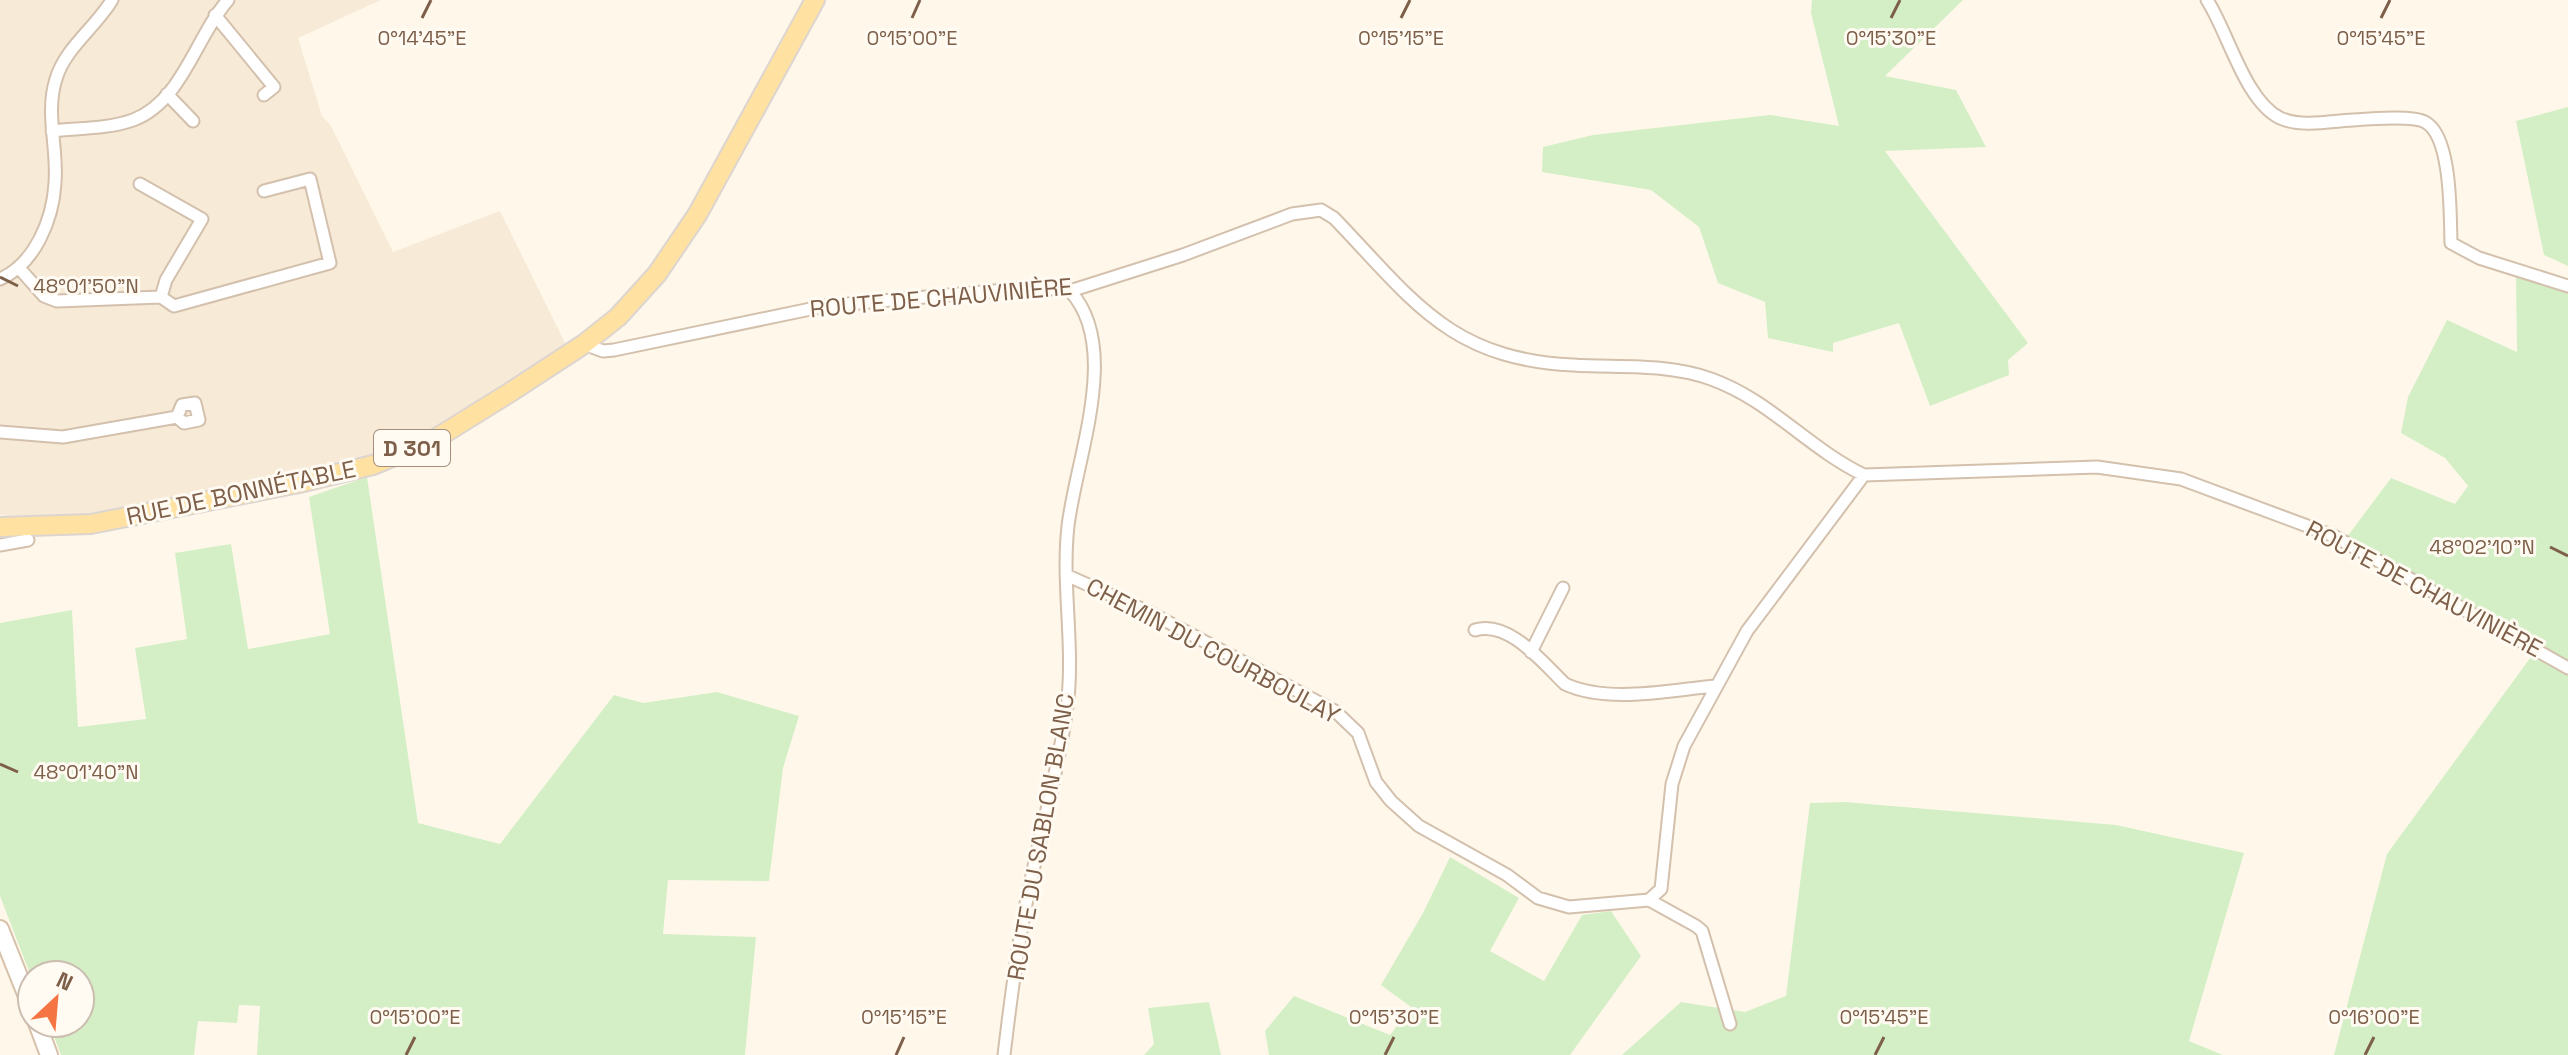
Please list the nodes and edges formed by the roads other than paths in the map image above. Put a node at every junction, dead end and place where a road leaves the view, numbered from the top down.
1 (112, 0) edge
2 (228, 0) edge
3 (815, 0) edge
4 (2207, 0) edge
5 (215, 15) junction
6 (167, 94) junction
7 (264, 95) dead end
8 (193, 121) dead end
9 (52, 131) junction
10 (140, 184) dead end
11 (264, 191) dead end
12 (19, 268) junction
13 (0, 279) edge
14 (2568, 286) edge
15 (1070, 291) junction
16 (161, 297) junction
17 (584, 344) junction
18 (177, 417) dead end
19 (0, 432) edge
20 (1864, 475) junction
21 (0, 524) edge
22 (26, 533) junction
23 (0, 545) edge
24 (1066, 575) junction
25 (1563, 588) dead end
26 (1475, 630) dead end
27 (1531, 652) junction
28 (2568, 668) edge
29 (1715, 686) junction
30 (1649, 900) junction
31 (0, 929) edge
32 (16, 969) edge
33 (1730, 1024) dead end
34 (1004, 1055) edge

1 - 9 street
2 - 5 street
3 - 17 main road, RUE DE BONNÉTABLE / D 301
4 - 14 street
5 - 6 street
5 - 7 street
6 - 8 street
6 - 9 street
9 - 12 street
10 - 16 street
11 - 16 street
12 - 13 street
12 - 16 street
15 - 17 street, ROUTE DE CHAUVINIÈRE
15 - 20 street, ROUTE DE CHAUVINIÈRE
15 - 24 street, ROUTE DU SABLON BLANC
17 - 22 main road, RUE DE BONNÉTABLE / D 301
18 - 19 street
20 - 28 street, ROUTE DE CHAUVINIÈRE
20 - 29 street
21 - 22 main road, D 301
22 - 23 street
24 - 30 street, CHEMIN DU COURBOULAY
24 - 34 street, ROUTE DU SABLON BLANC
25 - 27 street
26 - 27 street
27 - 29 street
29 - 30 street
30 - 33 street
31 - 32 street

